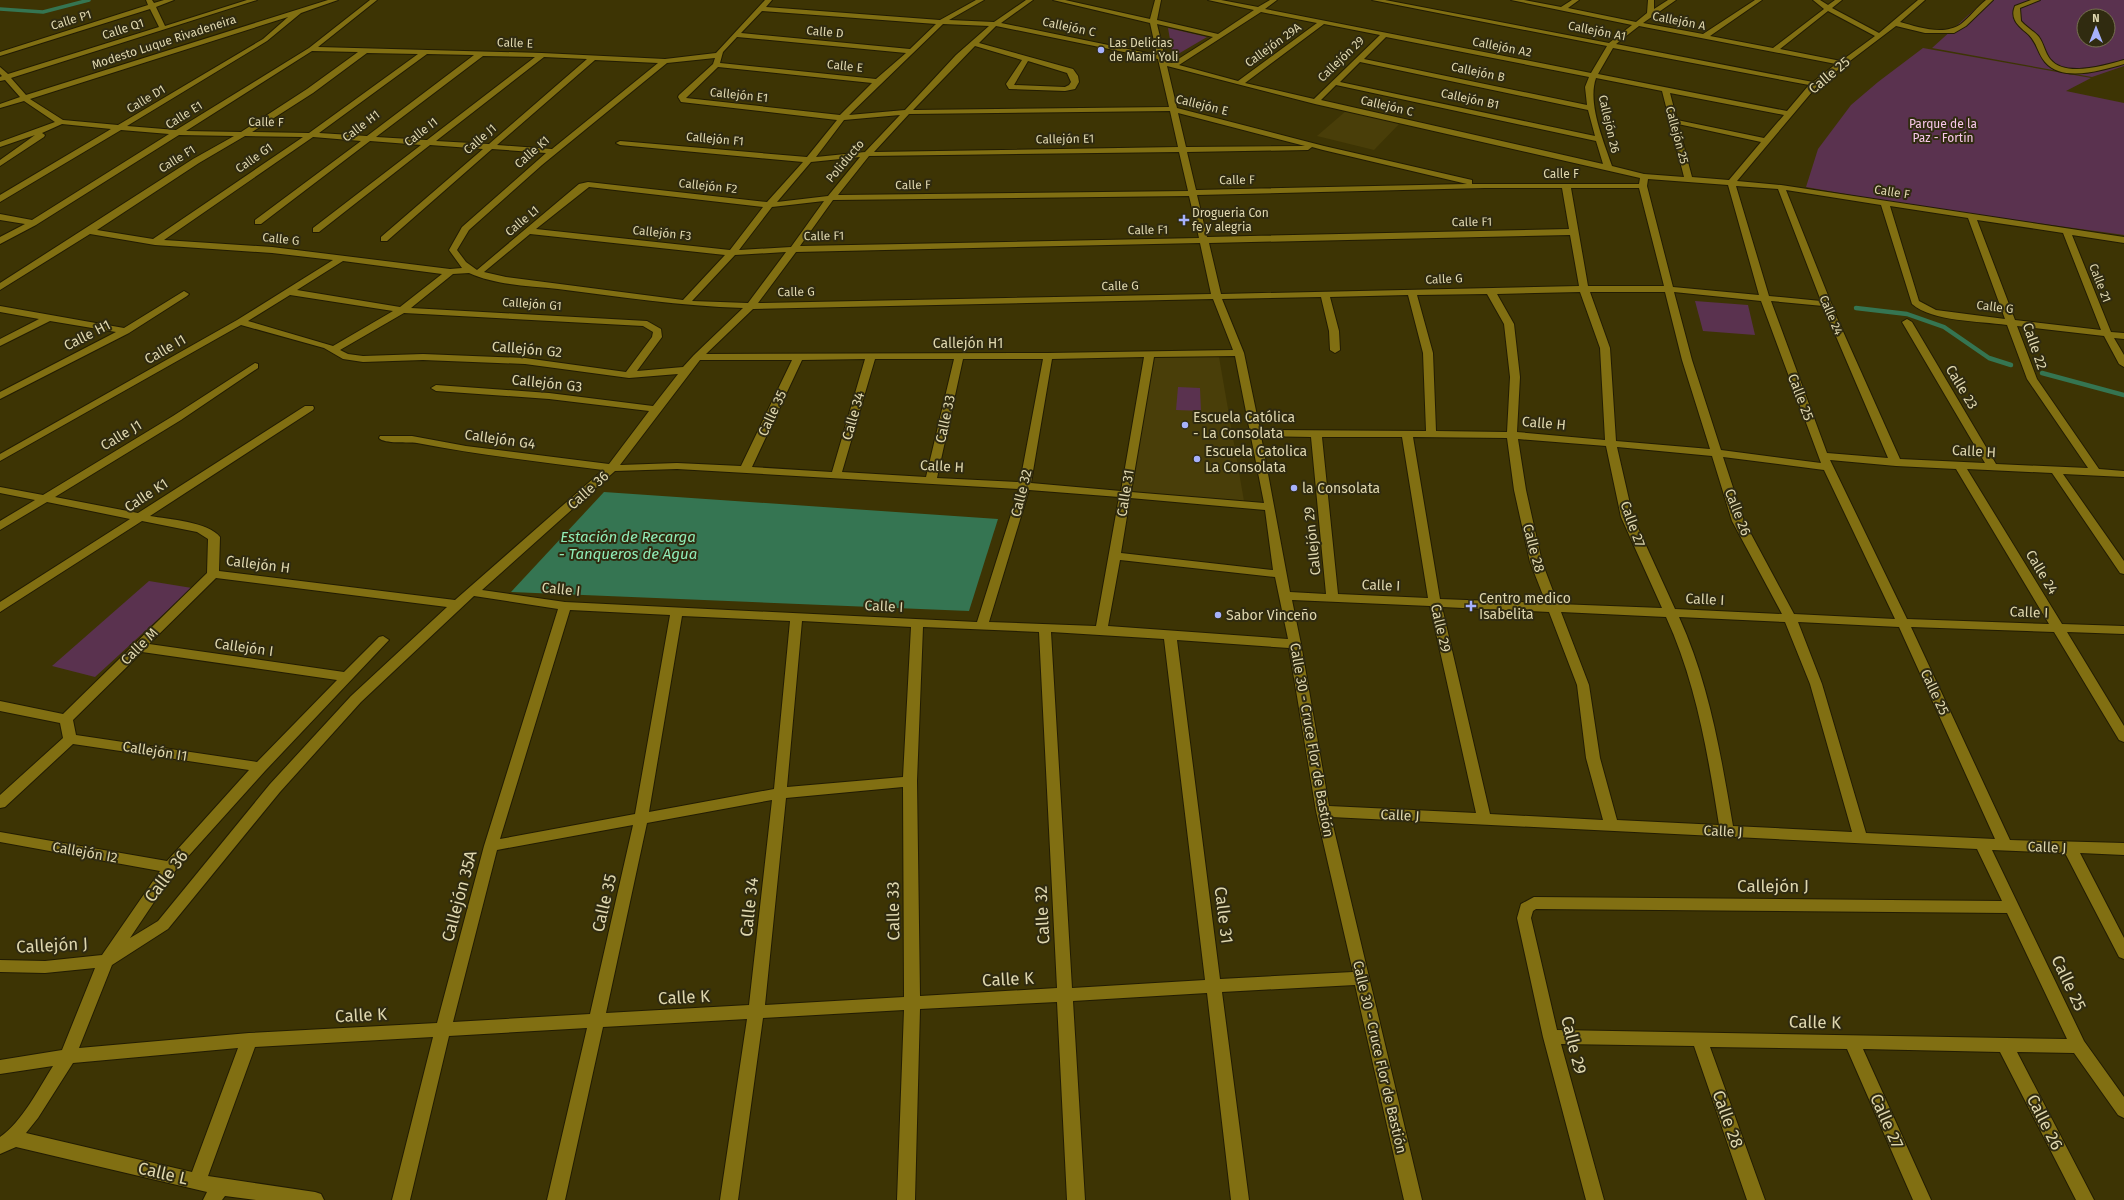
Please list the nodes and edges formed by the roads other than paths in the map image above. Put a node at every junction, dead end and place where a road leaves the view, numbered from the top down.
1 (171, 0) edge
2 (254, 0) edge
3 (335, 0) edge
4 (374, 0) edge
5 (769, 0) edge
6 (980, 0) edge
7 (1030, 0) edge
8 (1056, 0) edge
9 (1158, 0) edge
10 (1211, 0) edge
11 (1274, 0) edge
12 (1375, 0) edge
13 (1514, 0) edge
14 (1576, 0) edge
15 (1651, 0) edge
16 (1673, 0) edge
17 (1759, 0) edge
18 (1816, 0) edge
19 (1839, 0) edge
20 (1922, 0) edge
21 (1990, 0) edge
22 (2037, 0) edge
23 (150, 3) edge
24 (1827, 8) junction
25 (760, 9) junction
26 (1259, 10) junction
27 (1563, 10) junction
28 (298, 12) junction
29 (1650, 14) junction
30 (941, 22) junction
31 (1153, 22) junction
32 (1321, 23) junction
33 (1894, 23) junction
34 (995, 24) junction
35 (1636, 24) junction
36 (163, 28) junction
37 (735, 35) junction
38 (1384, 35) junction
39 (1219, 36) junction
40 (1880, 36) junction
41 (1703, 37) junction
42 (976, 44) junction
43 (1611, 45) junction
44 (311, 49) junction
45 (366, 50) junction
46 (1774, 50) junction
47 (425, 52) junction
48 (912, 52) junction
49 (482, 53) junction
50 (0, 54) edge
51 (542, 55) junction
52 (718, 55) junction
53 (593, 58) junction
54 (1027, 58) junction
55 (1360, 60) junction
56 (665, 61) junction
57 (1166, 62) junction
58 (2124, 62) edge
59 (1841, 63) junction
60 (716, 65) junction
61 (0, 69) edge
62 (1593, 76) junction
63 (3, 78) edge
64 (878, 81) junction
65 (1335, 83) junction
66 (1238, 84) junction
67 (1814, 84) junction
68 (1665, 89) junction
69 (24, 98) junction
70 (1052, 100) junction
71 (1315, 102) junction
72 (0, 106) edge
73 (1591, 108) junction
74 (1173, 109) junction
75 (906, 112) junction
76 (1789, 114) junction
77 (842, 118) junction
78 (1673, 121) junction
79 (61, 122) junction
80 (123, 127) junction
81 (49, 128) junction
82 (178, 133) junction
83 (243, 134) junction
84 (311, 135) junction
85 (365, 139) junction
86 (1600, 139) junction
87 (431, 141) junction
88 (1766, 141) junction
89 (620, 143) dead end
90 (0, 145) edge
91 (492, 146) junction
92 (1323, 148) junction
93 (1181, 150) junction
94 (553, 151) junction
95 (867, 154) junction
96 (809, 160) junction
97 (0, 164) edge
98 (1608, 168) junction
99 (1689, 180) junction
100 (1643, 181) junction
101 (1731, 183) junction
102 (582, 186) joint
103 (1485, 186) junction
104 (1566, 186) junction
105 (1781, 187) junction
106 (1192, 193) junction
107 (831, 198) junction
108 (0, 199) edge
109 (1885, 204) junction
110 (769, 205) junction
111 (0, 217) edge
112 (1972, 217) junction
113 (258, 222) dead end
114 (33, 223) junction
115 (316, 230) dead end
116 (89, 231) junction
117 (528, 231) junction
118 (1574, 232) junction
119 (2067, 232) junction
120 (384, 239) dead end
121 (2124, 240) edge
122 (0, 241) edge
123 (1203, 241) junction
124 (155, 242) junction
125 (794, 249) junction
126 (732, 253) junction
127 (341, 259) junction
128 (450, 272) junction
129 (473, 272) junction
130 (0, 287) edge
131 (1584, 289) junction
132 (1669, 289) junction
133 (1490, 290) junction
134 (290, 292) junction
135 (1412, 292) junction
136 (184, 294) dead end
137 (1325, 295) junction
138 (1217, 298) junction
139 (1765, 299) junction
140 (685, 303) junction
141 (1826, 304) junction
142 (751, 306) junction
143 (0, 309) edge
144 (402, 310) junction
145 (48, 318) junction
146 (240, 322) junction
147 (1907, 322) dead end
148 (2012, 322) junction
149 (126, 331) junction
150 (2108, 335) junction
151 (2124, 336) edge
152 (0, 343) edge
153 (334, 349) junction
154 (1334, 350) dead end
155 (1239, 353) junction
156 (1149, 355) junction
157 (959, 356) junction
158 (1048, 356) junction
159 (697, 357) junction
160 (798, 357) junction
161 (871, 357) junction
162 (2124, 364) edge
163 (255, 366) dead end
164 (686, 370) junction
165 (629, 375) junction
166 (436, 388) dead end
167 (0, 396) edge
168 (309, 408) dead end
169 (656, 409) junction
170 (1256, 433) junction
171 (1316, 433) junction
172 (1407, 435) junction
173 (1431, 435) junction
174 (1512, 435) junction
175 (384, 438) dead end
176 (1611, 444) junction
177 (1717, 453) junction
178 (1823, 456) junction
179 (0, 458) edge
180 (1896, 463) junction
181 (1959, 464) junction
182 (1828, 467) junction
183 (1992, 467) junction
184 (612, 468) junction
185 (745, 470) junction
186 (2056, 471) junction
187 (2096, 472) junction
188 (2124, 474) edge
189 (836, 475) junction
190 (931, 481) junction
191 (1025, 486) junction
192 (0, 490) edge
193 (1124, 495) junction
194 (42, 499) junction
195 (1270, 507) junction
196 (140, 518) junction
197 (0, 526) edge
198 (1115, 556) junction
199 (2124, 570) edge
200 (213, 574) junction
201 (1280, 574) junction
202 (472, 592) junction
203 (1285, 596) junction
204 (1332, 598) junction
205 (1435, 602) junction
206 (458, 604) junction
207 (565, 606) junction
208 (0, 608) edge
209 (1553, 608) junction
210 (677, 611) junction
211 (1670, 612) junction
212 (796, 617) junction
213 (1790, 618) junction
214 (917, 622) junction
215 (1903, 623) junction
216 (982, 626) junction
217 (1045, 628) junction
218 (2058, 628) junction
219 (1101, 630) junction
220 (2124, 630) edge
221 (1170, 635) junction
222 (383, 640) dead end
223 (1295, 644) junction
224 (138, 647) junction
225 (346, 677) junction
226 (6, 707) edge
227 (0, 715) edge
228 (66, 719) junction
229 (2124, 736) edge
230 (70, 739) junction
231 (260, 767) junction
232 (910, 781) junction
233 (780, 793) junction
234 (0, 803) edge
235 (1323, 811) junction
236 (1484, 819) junction
237 (641, 820) junction
238 (1612, 826) junction
239 (1726, 831) junction
240 (0, 837) edge
241 (1861, 838) junction
242 (1982, 844) junction
243 (2005, 845) junction
244 (491, 846) junction
245 (2070, 848) junction
246 (2124, 849) edge
247 (170, 867) junction
248 (1534, 903) joint
249 (2012, 907) junction
250 (2124, 953) edge
251 (106, 961) junction
252 (0, 966) edge
253 (1362, 978) junction
254 (1215, 986) junction
255 (1064, 995) junction
256 (912, 1003) junction
257 (756, 1012) junction
258 (596, 1020) junction
259 (443, 1029) junction
260 (1551, 1037) junction
261 (1699, 1039) junction
262 (249, 1040) junction
263 (1852, 1042) junction
264 (2005, 1045) junction
265 (2078, 1046) junction
266 (68, 1056) junction
267 (3, 1071) edge
268 (2124, 1110) edge
269 (6, 1142) edge
270 (0, 1152) edge
271 (197, 1182) junction
272 (216, 1194) edge
273 (316, 1200) edge
274 (401, 1200) edge
275 (556, 1200) edge
276 (729, 1200) edge
277 (906, 1200) edge
278 (1076, 1200) edge
279 (1240, 1200) edge
280 (1413, 1200) edge
281 (1595, 1200) edge
282 (1756, 1200) edge
283 (1922, 1200) edge
284 (2085, 1200) edge

1 - 23 street, Calle P1
2 - 36 street, Calle Q1
3 - 28 street, Modesto Luque Rivadeneira
4 - 44 street, Calle E1
5 - 25 street
6 - 30 street
7 - 34 street, Poliducto
8 - 31 street
9 - 31 street, Calle 30 - Cruce Flor de Bastión
10 - 26 street, Callejón A2
11 - 26 street
12 - 43 street, Callejón A1
13 - 27 street, Callejón A
14 - 27 street
15 - 29 street
16 - 29 street, Callejón 26
17 - 41 street
18 - 24 street
19 - 24 street
20 - 33 street, Calle 25
21 - 33 street
22 - 58 street
23 - 36 street
23 - 50 street, Calle P1
24 - 40 street
24 - 46 street
25 - 30 street, Callejón C
25 - 37 street
26 - 32 street, Callejón A2
26 - 39 street
27 - 35 street, Callejón A
28 - 69 street, Modesto Luque Rivadeneira
28 - 80 street, Calle D1
29 - 35 street, Callejón 26
30 - 34 street, Callejón C
30 - 48 street
31 - 39 street
31 - 57 street, Calle 30 - Cruce Flor de Bastión
32 - 38 street, Callejón A2
32 - 66 street, Callejón 29A
33 - 40 street, Calle 25
34 - 42 street, Poliducto
34 - 57 street, Callejón C
35 - 41 street, Callejón A
35 - 43 street, Callejón 26
36 - 63 street, Calle Q1
37 - 48 street, Calle D
37 - 52 street
38 - 55 street, Callejón 29
38 - 62 street, Callejón A2
39 - 57 street
40 - 59 street, Calle 25
41 - 46 street, Callejón A
42 - 54 street
42 - 75 street, Poliducto
43 - 62 street, Callejón 26
43 - 67 street, Callejón A1
44 - 45 street, Calle E
44 - 82 street, Calle E1
45 - 47 street, Calle E
45 - 83 street, Calle F1
46 - 59 street, Callejón A
47 - 49 street, Calle E
47 - 84 street, Calle G1
48 - 64 street
49 - 51 street, Calle E
49 - 85 street, Calle H1
51 - 53 street, Calle E
51 - 87 street, Calle I1
52 - 56 street, Calle E
52 - 60 street
53 - 56 street, Calle E
53 - 91 street, Calle J1
54 - 70 street
54 - 70 street
55 - 65 street, Callejón 29
55 - 73 street, Callejón B
56 - 94 street, Calle K1
57 - 66 street, Callejón C
57 - 74 street, Calle 30 - Cruce Flor de Bastión
59 - 67 street, Calle 25
60 - 64 street, Calle E
60 - 77 street, Callejón E1
61 - 63 street, Calle F
62 - 68 street, Callejón A2
62 - 73 street, Callejón 26
63 - 69 street, Calle F
64 - 77 street
65 - 71 street, Callejón 29
65 - 86 street, Callejón B1
66 - 71 street, Callejón C
67 - 76 street, Calle 25
68 - 76 street, Callejón A2
68 - 78 street, Callejón 25
69 - 72 street, Modesto Luque Rivadeneira
69 - 79 street, Calle F
70 - 74 street, Callejón E
70 - 75 street, Callejón E
71 - 98 street, Callejón C
73 - 86 street, Callejón 26
74 - 92 street, Callejón E
74 - 93 street, Calle 30 - Cruce Flor de Bastión
75 - 77 street, Callejón E1
75 - 95 street, Poliducto
76 - 88 street, Calle 25
77 - 96 street
78 - 88 street
78 - 99 street, Callejón 25
79 - 80 street, Calle F
79 - 81 street
80 - 82 street, Calle F
80 - 108 street, Calle D1
81 - 90 street
81 - 97 street
82 - 83 street, Calle F
82 - 114 street, Calle E1
83 - 84 street, Calle F
83 - 116 street, Calle F1
84 - 85 street, Calle F
84 - 124 street, Calle G1
85 - 87 street, Calle F
85 - 113 street, Calle H1
86 - 98 street, Callejón 26
87 - 91 street, Calle F
87 - 115 street, Calle I1
88 - 101 street, Calle 25
89 - 96 street, Callejón F1
91 - 94 street, Calle F
91 - 120 street, Calle J1
92 - 93 street, Callejón E1
92 - 103 street, Callejón E
93 - 95 street, Callejón E1
93 - 106 street, Calle 30 - Cruce Flor de Bastión
94 - 129 street, Calle K1
95 - 96 street, Callejón E1
95 - 107 street, Poliducto
96 - 110 street
98 - 100 street, Calle F
99 - 100 street, Calle F
99 - 101 street, Calle F
100 - 104 street, Calle F
100 - 132 street, Calle 26
101 - 105 street, Calle F
101 - 139 street, Calle 25
102 - 110 street, Callejón F2
102 - 117 street, Calle L1
103 - 104 street, Calle F
103 - 106 street, Calle F
104 - 118 street, Calle 27
105 - 109 street, Calle F
105 - 141 street, Calle 24
106 - 107 street, Calle F
106 - 123 street, Calle 30 - Cruce Flor de Bastión
107 - 110 street, Callejón F2
107 - 125 street, Poliducto
109 - 112 street, Calle F
109 - 148 street, Calle G
110 - 126 street
111 - 114 street
112 - 119 street, Calle F
112 - 148 street, Calle 22
114 - 122 street, Calle E1
116 - 124 street, Calle G
116 - 130 street, Calle F1
117 - 126 street, Callejón F3
117 - 129 street, Calle L1
118 - 123 street, Calle F1
118 - 131 street, Calle 27
119 - 121 street, Calle F
119 - 150 street, Calle 21
123 - 125 street, Calle F1
123 - 138 street, Calle 30 - Cruce Flor de Bastión
124 - 127 street, Calle G
125 - 126 street, Callejón F3
125 - 142 street, Poliducto
126 - 140 street
127 - 128 street, Calle G
127 - 134 street, Calle I1
128 - 129 street, Calle G
128 - 144 street
129 - 140 street, Calle G
131 - 132 street, Calle G
131 - 133 street, Calle G
131 - 176 street, Calle 27
132 - 139 street, Calle G
132 - 177 street, Calle 26
133 - 135 street, Calle G
133 - 174 street, Calle 28
134 - 144 street, Callejón G1
134 - 146 street, Calle I1
135 - 137 street, Calle G
135 - 173 street
136 - 149 street, Calle H1
137 - 138 street, Calle G
137 - 154 street
138 - 142 street, Calle G
138 - 155 street, Calle 30 - Cruce Flor de Bastión
139 - 141 street, Calle G
139 - 178 street, Calle 25
140 - 142 street, Calle G
141 - 180 street, Calle 24
142 - 159 street, Poliducto
143 - 145 street
144 - 153 street
144 - 165 street, Callejón G1
145 - 149 street
145 - 152 street
146 - 153 street, Callejón G2
146 - 179 street, Calle I1
147 - 183 street, Calle 23
148 - 150 street, Calle G
148 - 187 street, Calle 22
149 - 167 street, Calle H1
150 - 151 street, Calle G
150 - 162 street, Calle 21
153 - 165 street, Callejón G2
155 - 156 street, Callejón H1
155 - 170 street, Calle 30 - Cruce Flor de Bastión
156 - 158 street, Callejón H1
156 - 193 street, Calle 31
157 - 158 street, Callejón H1
157 - 161 street, Callejón H1
157 - 190 street, Calle 33
158 - 191 street, Calle 32
159 - 160 street, Callejón H1
159 - 164 street, Calle 36
160 - 161 street, Callejón H1
160 - 185 street, Calle 35
161 - 189 street, Calle 34
163 - 194 street, Calle J1
164 - 165 street, Callejón G2
164 - 169 street, Calle 36
166 - 169 street, Callejón G3
168 - 196 street, Calle K1
169 - 184 street, Calle 36
170 - 171 street, Calle H
170 - 195 street, Calle 30 - Cruce Flor de Bastión
171 - 172 street, Calle H
171 - 204 street, Callejón 29
172 - 173 street, Calle H
172 - 205 street, Calle 29
173 - 174 street, Calle H
174 - 176 street, Calle H
174 - 209 street, Calle 28
175 - 184 street, Callejón G4
176 - 177 street, Calle H
176 - 211 street, Calle 27
177 - 182 street, Calle H
177 - 213 street, Calle 26
178 - 180 street, Calle H
178 - 182 street, Calle 25
180 - 181 street, Calle H
181 - 183 street, Calle H
181 - 218 street, Calle 24
182 - 215 street, Calle 25
183 - 186 street, Calle H
184 - 185 street, Calle H
184 - 202 street, Calle 36
185 - 189 street, Calle H
186 - 187 street, Calle H
186 - 199 street
187 - 188 street, Calle H
189 - 190 street, Calle H
190 - 191 street, Calle H
191 - 193 street, Calle H
191 - 216 street, Calle 32
192 - 194 street, Callejón H
193 - 195 street, Calle H
193 - 198 street, Calle 31
194 - 196 street, Callejón H
194 - 197 street, Calle J1
195 - 201 street, Calle 30 - Cruce Flor de Bastión
196 - 200 street, Callejón H
196 - 208 street, Calle K1
198 - 201 street
198 - 219 street, Calle 31
200 - 206 street, Callejón H
200 - 224 street, Calle M
201 - 203 street, Calle 30 - Cruce Flor de Bastión
202 - 206 street, Calle 36
202 - 207 street, Calle I
203 - 204 street, Calle I
203 - 223 street, Calle 30 - Cruce Flor de Bastión
204 - 205 street, Calle I
205 - 209 street, Calle I
205 - 236 street, Calle 29
206 - 251 street, Calle 36
207 - 210 street, Calle I
207 - 244 street, Callejón 35A
209 - 211 street, Calle I
209 - 238 street, Calle 28
210 - 212 street, Calle I
210 - 237 street, Calle 35
211 - 213 street, Calle I
211 - 239 street, Calle 27
212 - 214 street, Calle I
212 - 233 street, Calle 34
213 - 215 street, Calle I
213 - 241 street, Calle 26
214 - 216 street, Calle I
214 - 232 street, Calle 33
215 - 218 street, Calle I
215 - 243 street, Calle 25
216 - 217 street, Calle I
217 - 219 street, Calle I
217 - 255 street, Calle 32
218 - 220 street, Calle I
218 - 229 street, Calle 24
219 - 221 street, Calle I
221 - 223 street, Calle I
221 - 254 street, Calle 31
222 - 225 street, Calle 36
223 - 235 street, Calle 30 - Cruce Flor de Bastión
224 - 225 street, Callejón I
224 - 228 street, Calle M
225 - 231 street, Calle 36
226 - 227 street
226 - 228 street
228 - 230 street
230 - 231 street, Callejón I1
230 - 234 street
231 - 247 street, Calle 36
232 - 233 street
232 - 256 street, Calle 33
233 - 237 street
233 - 257 street, Calle 34
235 - 236 street, Calle J
235 - 253 street, Calle 30 - Cruce Flor de Bastión
236 - 238 street, Calle J
237 - 244 street
237 - 258 street, Calle 35
238 - 239 street, Calle J
239 - 241 street, Calle J
240 - 247 street, Callejón I2
241 - 242 street, Calle J
242 - 243 street, Calle J
242 - 249 street, Calle 25
243 - 245 street, Calle J
244 - 259 street, Callejón 35A
245 - 246 street, Calle J
245 - 250 street
247 - 251 street, Calle 36
248 - 249 street, Callejón J
248 - 260 street, Calle 29
249 - 265 street, Calle 25
251 - 252 street, Callejón J
251 - 266 street, Calle 36
253 - 254 street, Calle K
253 - 280 street, Calle 30 - Cruce Flor de Bastión
254 - 255 street, Calle K
254 - 279 street, Calle 31
255 - 256 street, Calle K
255 - 278 street, Calle 32
256 - 257 street, Calle K
256 - 277 street, Calle 33
257 - 258 street, Calle K
257 - 276 street, Calle 34
258 - 259 street, Calle K
258 - 275 street, Calle 35
259 - 262 street, Calle K
259 - 274 street, Callejón 35A
260 - 261 street, Calle K
260 - 281 street, Calle 29
261 - 263 street, Calle K
261 - 282 street, Calle 28
262 - 266 street, Calle K
262 - 271 street
263 - 264 street, Calle K
263 - 283 street, Calle 27
264 - 265 street, Calle K
264 - 284 street, Calle 26
265 - 268 street, Calle 25
266 - 267 street, Calle K
266 - 269 street, Calle 36
269 - 270 street, Calle 36
269 - 271 street, Calle L
271 - 272 street, Calle L
272 - 273 street, Calle L

